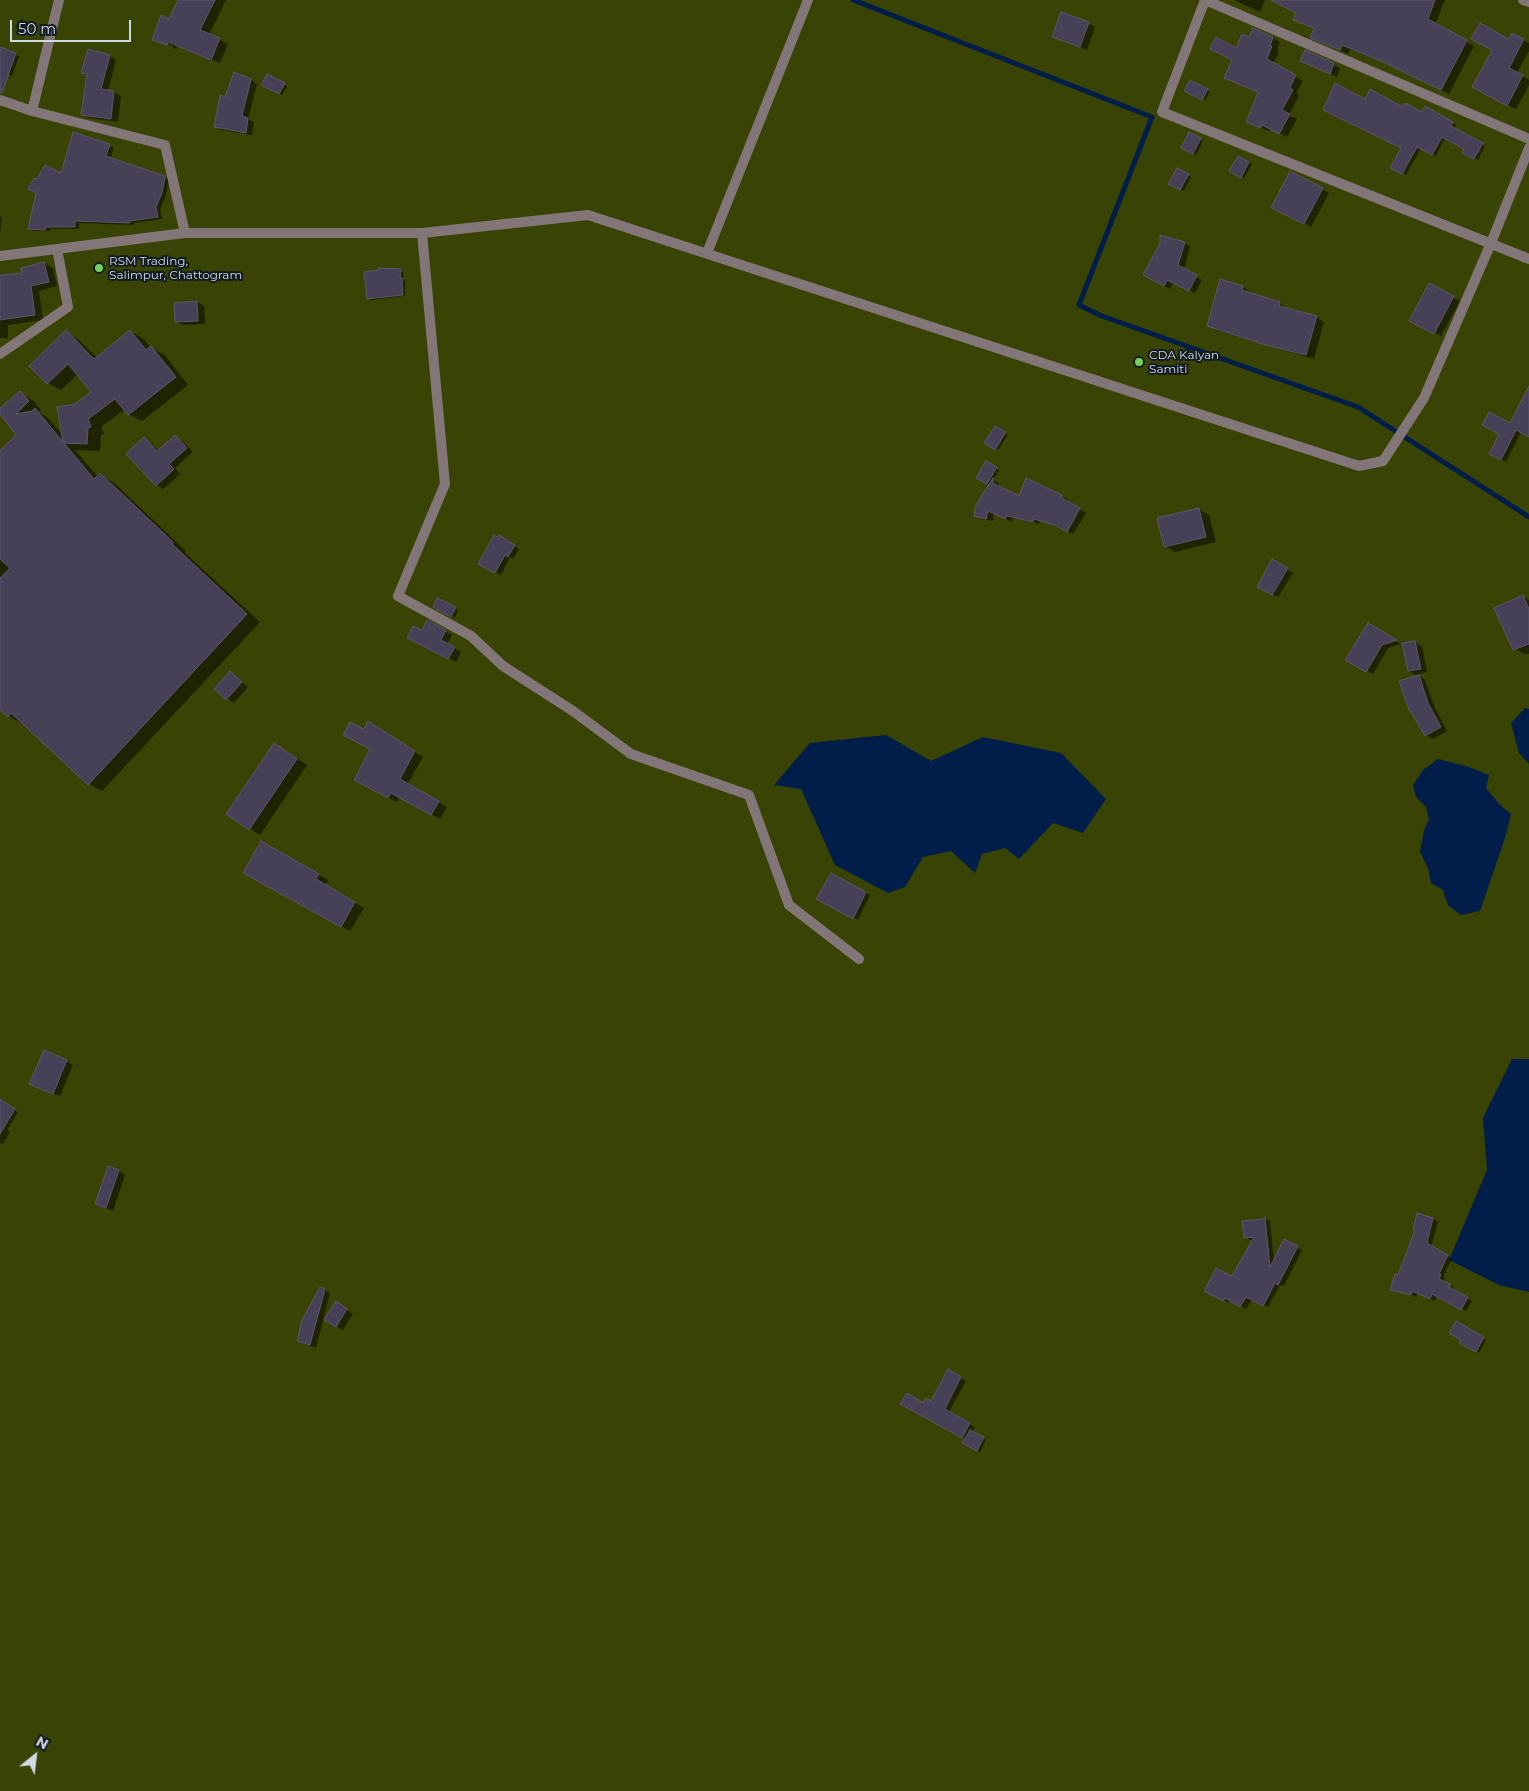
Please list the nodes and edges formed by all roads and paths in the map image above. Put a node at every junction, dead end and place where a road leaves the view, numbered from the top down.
1 (60, 0) edge
2 (808, 0) edge
3 (1204, 0) edge
4 (1523, 0) edge
5 (1529, 2) edge
6 (0, 100) edge
7 (32, 111) junction
8 (1529, 139) edge
9 (1529, 148) edge
10 (186, 233) junction
11 (422, 233) junction
12 (1491, 243) junction
13 (58, 249) junction
14 (707, 253) junction
15 (0, 256) edge
16 (1529, 259) edge
17 (0, 354) edge
18 (860, 959) dead end

1 - 7 street
2 - 14 street
3 - 8 street
3 - 12 street
4 - 5 street
6 - 7 street
7 - 10 street
9 - 12 street
10 - 11 street
10 - 13 street
11 - 14 street
11 - 18 street
12 - 14 street
12 - 16 street
13 - 15 street
13 - 17 street

